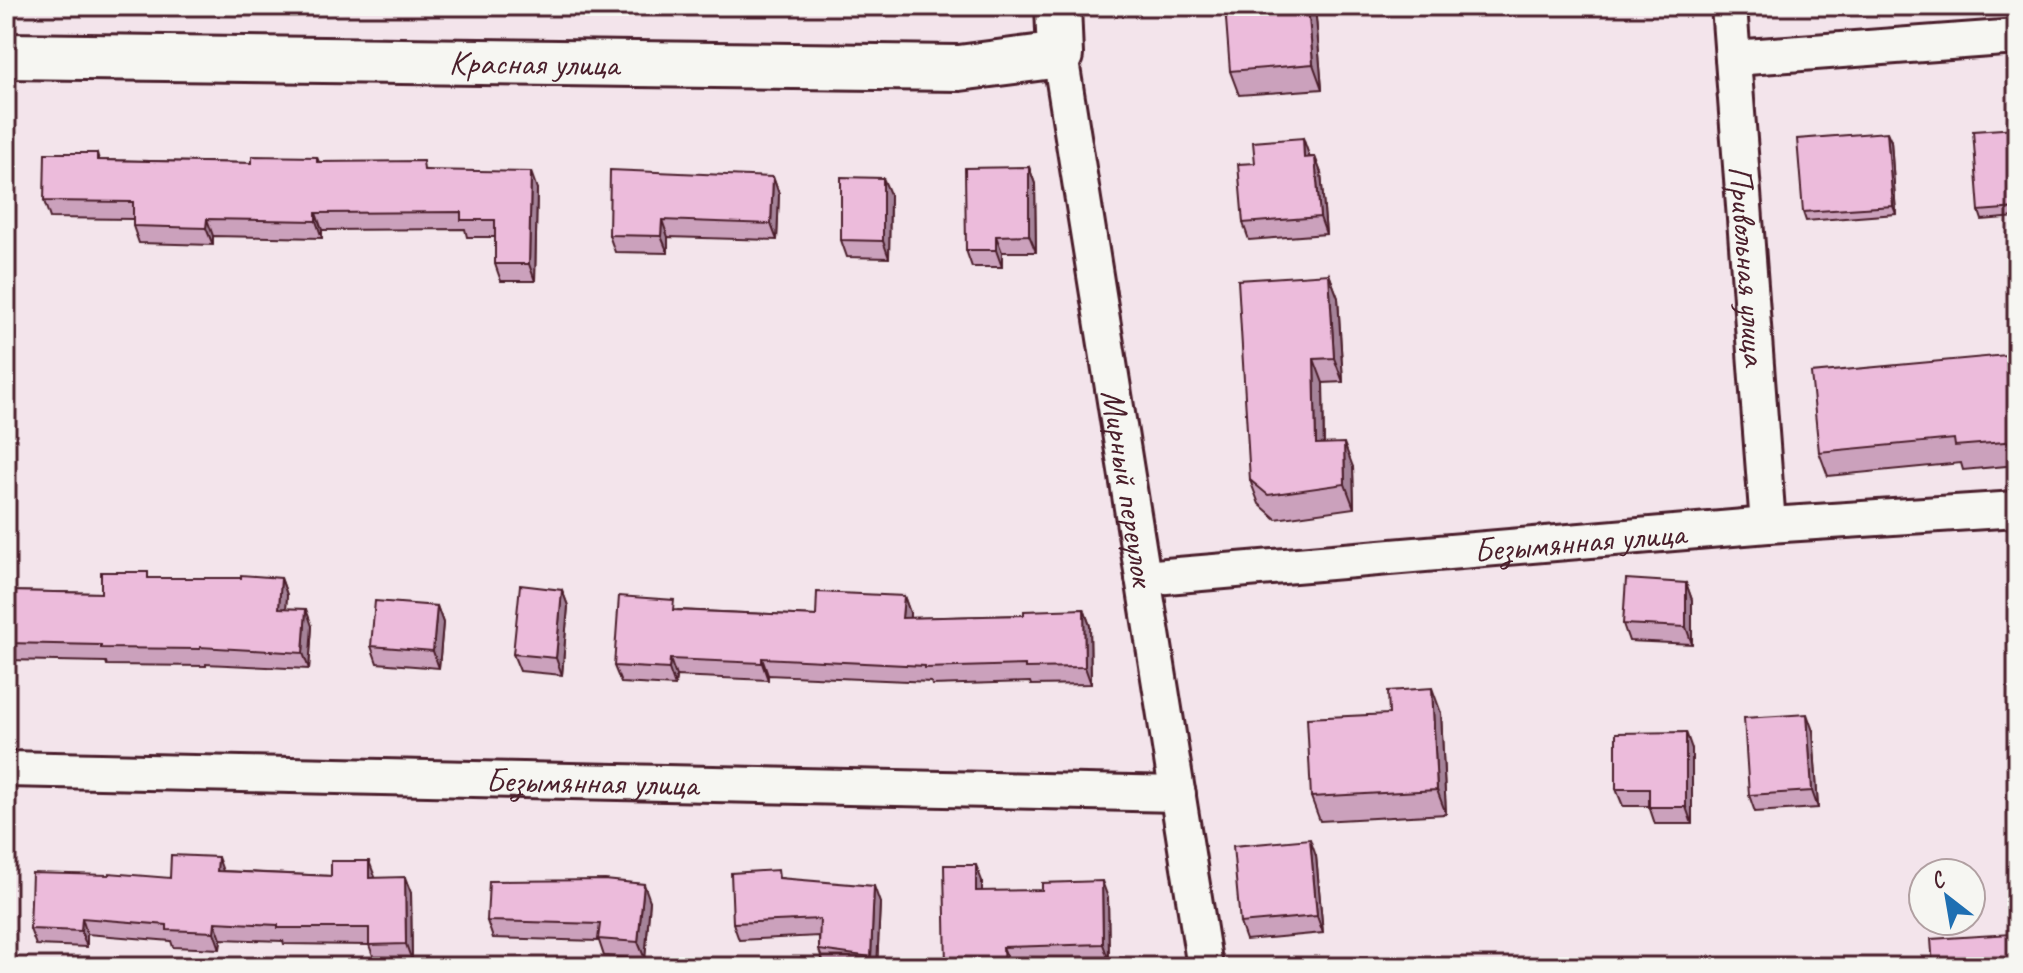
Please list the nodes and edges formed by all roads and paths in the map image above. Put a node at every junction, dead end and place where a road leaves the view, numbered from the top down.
1 (1058, 6) edge
2 (1729, 6) edge
3 (2017, 37) edge
4 (1060, 55) junction
5 (6, 56) edge
6 (1733, 58) junction
7 (2017, 509) edge
8 (1768, 525) junction
9 (1143, 578) junction
10 (6, 769) edge
11 (1178, 794) junction
12 (1205, 967) edge

1 - 4 street, Мирный переулок
2 - 6 street, Привольная улица
3 - 6 street
4 - 5 street, Красная улица
4 - 9 street, Мирный переулок
6 - 8 street, Привольная улица
7 - 8 street, Безымянная улица
8 - 9 street, Безымянная улица
9 - 11 street, Мирный переулок
10 - 11 street, Безымянная улица
11 - 12 street, Мирный переулок

